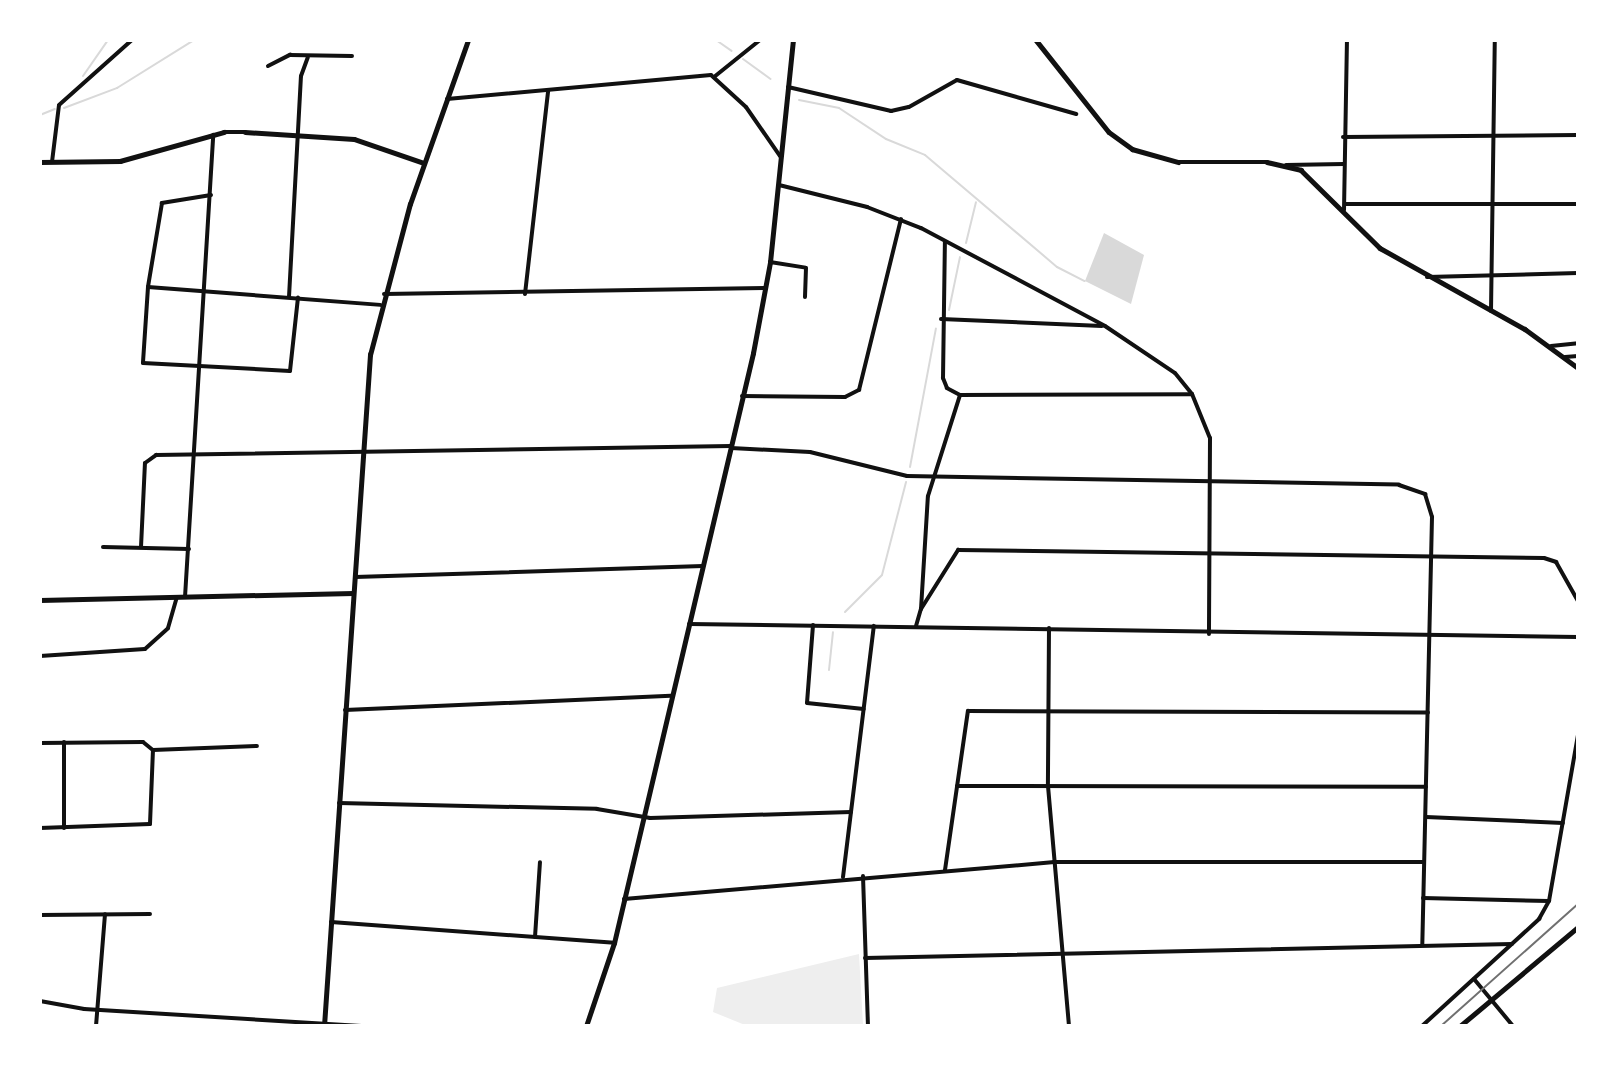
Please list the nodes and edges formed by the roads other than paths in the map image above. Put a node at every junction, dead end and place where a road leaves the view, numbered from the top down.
1 (132, 40) edge
2 (468, 40) edge
3 (760, 40) edge
4 (793, 40) edge
5 (1036, 40) edge
6 (1347, 40) edge
7 (1495, 40) edge
8 (352, 56) dead end
9 (308, 57) junction
10 (268, 66) dead end
11 (714, 77) junction
12 (788, 87) junction
13 (549, 91) junction
14 (447, 99) junction
15 (1076, 114) dead end
16 (213, 135) junction
17 (299, 135) junction
18 (1493, 135) junction
19 (1578, 135) edge
20 (1343, 137) junction
21 (782, 159) junction
22 (40, 162) edge
23 (52, 162) junction
24 (424, 163) junction
25 (1344, 164) junction
26 (1286, 165) junction
27 (779, 185) junction
28 (211, 195) junction
29 (1345, 204) junction
30 (1493, 204) junction
31 (1578, 204) edge
32 (1344, 210) junction
33 (901, 219) junction
34 (945, 243) junction
35 (770, 262) junction
36 (1493, 273) junction
37 (1578, 273) edge
38 (1426, 277) junction
39 (148, 286) junction
40 (766, 288) junction
41 (205, 290) junction
42 (384, 294) junction
43 (525, 294) junction
44 (289, 297) junction
45 (297, 297) junction
46 (805, 297) dead end
47 (380, 306) junction
48 (1491, 311) junction
49 (940, 319) junction
50 (1105, 326) junction
51 (1578, 343) edge
52 (1551, 346) junction
53 (1578, 356) edge
54 (1565, 357) junction
55 (201, 366) junction
56 (1578, 368) edge
57 (1192, 394) junction
58 (960, 395) junction
59 (742, 396) junction
60 (730, 447) junction
61 (363, 455) junction
62 (196, 458) junction
63 (937, 473) junction
64 (1210, 480) junction
65 (104, 547) dead end
66 (141, 547) junction
67 (189, 549) junction
68 (1209, 553) junction
69 (1431, 555) junction
70 (703, 566) junction
71 (355, 577) junction
72 (353, 593) junction
73 (177, 597) junction
74 (185, 597) junction
75 (40, 600) edge
76 (1578, 601) edge
77 (921, 609) junction
78 (690, 624) junction
79 (813, 625) junction
80 (874, 626) junction
81 (916, 627) junction
82 (1049, 628) junction
83 (1209, 634) junction
84 (1429, 637) junction
85 (1578, 637) edge
86 (40, 656) edge
87 (671, 696) junction
88 (864, 709) junction
89 (345, 710) junction
90 (1047, 712) junction
91 (1428, 713) junction
92 (1578, 735) edge
93 (64, 742) junction
94 (40, 743) edge
95 (257, 746) dead end
96 (153, 750) junction
97 (957, 786) junction
98 (1048, 786) junction
99 (1426, 787) junction
100 (1569, 790) junction
101 (1578, 790) edge
102 (339, 803) junction
103 (851, 812) junction
104 (644, 816) junction
105 (1426, 816) junction
106 (1563, 823) junction
107 (40, 828) edge
108 (64, 828) junction
109 (540, 862) dead end
110 (1054, 862) junction
111 (1424, 862) junction
112 (945, 870) junction
113 (863, 876) junction
114 (843, 878) junction
115 (1423, 898) junction
116 (624, 899) junction
117 (1549, 901) junction
118 (105, 914) junction
119 (150, 914) dead end
120 (40, 915) edge
121 (331, 922) junction
122 (1578, 927) edge
123 (535, 937) junction
124 (614, 943) junction
125 (1512, 944) junction
126 (1422, 945) junction
127 (1063, 954) junction
128 (865, 958) junction
129 (1474, 979) junction
130 (1492, 999) junction
131 (40, 1001) edge
132 (97, 1010) junction
133 (324, 1023) edge
134 (96, 1026) edge
135 (365, 1026) edge
136 (586, 1026) edge
137 (868, 1026) edge
138 (1070, 1026) edge
139 (1319, 1026) edge
140 (1421, 1026) edge
141 (1460, 1026) edge
142 (1513, 1026) edge

1 - 23 street
2 - 14 street
3 - 11 street
4 - 12 main road
5 - 26 street
6 - 20 street
7 - 18 street
8 - 9 street
9 - 10 street
9 - 17 street
11 - 13 street
11 - 21 street
12 - 15 street
12 - 21 main road
13 - 14 street
13 - 43 street
14 - 24 street
16 - 17 street
16 - 23 street
16 - 28 street
17 - 24 street
17 - 44 street
18 - 19 street
18 - 20 street
18 - 30 street
20 - 25 street
21 - 27 main road
22 - 23 street
24 - 42 street
25 - 26 street
25 - 29 street
26 - 32 street
27 - 33 street
27 - 35 main road
28 - 39 street
28 - 41 street
29 - 30 street
29 - 32 street
30 - 31 street
30 - 36 street
32 - 38 street
33 - 34 street
33 - 59 street
34 - 49 street
34 - 50 street
35 - 40 main road
35 - 46 street
36 - 37 street
36 - 38 street
36 - 48 street
38 - 48 street
39 - 41 street
39 - 55 street
40 - 43 street
40 - 59 main road
41 - 44 street
41 - 55 street
42 - 43 street
42 - 47 street
44 - 45 street
45 - 47 street
45 - 55 street
47 - 61 street
48 - 52 street
49 - 50 street
49 - 58 street
50 - 57 street
51 - 52 street
52 - 54 street
53 - 54 street
54 - 56 street
55 - 62 street
57 - 58 street
57 - 64 street
58 - 63 street
59 - 60 main road
60 - 61 street
60 - 63 street
60 - 70 main road
61 - 62 street
61 - 71 street
62 - 66 street
62 - 67 street
63 - 64 street
63 - 77 street
64 - 68 street
64 - 69 street
65 - 66 street
66 - 67 street
67 - 74 street
68 - 69 street
68 - 77 street
68 - 83 street
69 - 76 street
69 - 84 street
70 - 71 street
70 - 78 main road
71 - 72 street
72 - 74 street
72 - 89 street
73 - 74 street
73 - 75 street
73 - 86 street
77 - 81 street
78 - 79 street
78 - 87 main road
79 - 80 street
79 - 88 street
80 - 81 street
80 - 88 street
81 - 82 street
82 - 83 street
82 - 90 street
83 - 84 street
84 - 85 street
84 - 91 street
87 - 89 street
87 - 104 main road
88 - 103 street
89 - 102 street
90 - 91 street
90 - 97 street
90 - 98 street
91 - 99 street
92 - 100 street
93 - 94 street
93 - 96 street
93 - 108 street
95 - 96 street
96 - 108 street
97 - 98 street
97 - 112 street
98 - 99 street
98 - 110 street
99 - 105 street
100 - 101 street
100 - 106 street
102 - 104 street
102 - 121 street
103 - 104 street
103 - 114 street
104 - 116 main road
105 - 106 street
105 - 111 street
106 - 117 street
107 - 108 street
109 - 123 street
110 - 111 street
110 - 112 street
110 - 127 street
111 - 115 street
112 - 113 street
113 - 114 street
113 - 128 street
114 - 116 street
115 - 117 street
115 - 126 street
116 - 124 main road
117 - 125 street
118 - 119 street
118 - 120 street
118 - 132 street
121 - 123 street
121 - 133 street
122 - 130 street
123 - 124 street
124 - 136 main road
125 - 126 street
125 - 129 street
126 - 127 street
127 - 128 street
127 - 138 street
128 - 137 street
129 - 130 street
129 - 140 street
130 - 141 street
130 - 142 street
131 - 132 street
132 - 133 street
132 - 134 street
133 - 135 street
139 - 140 street

